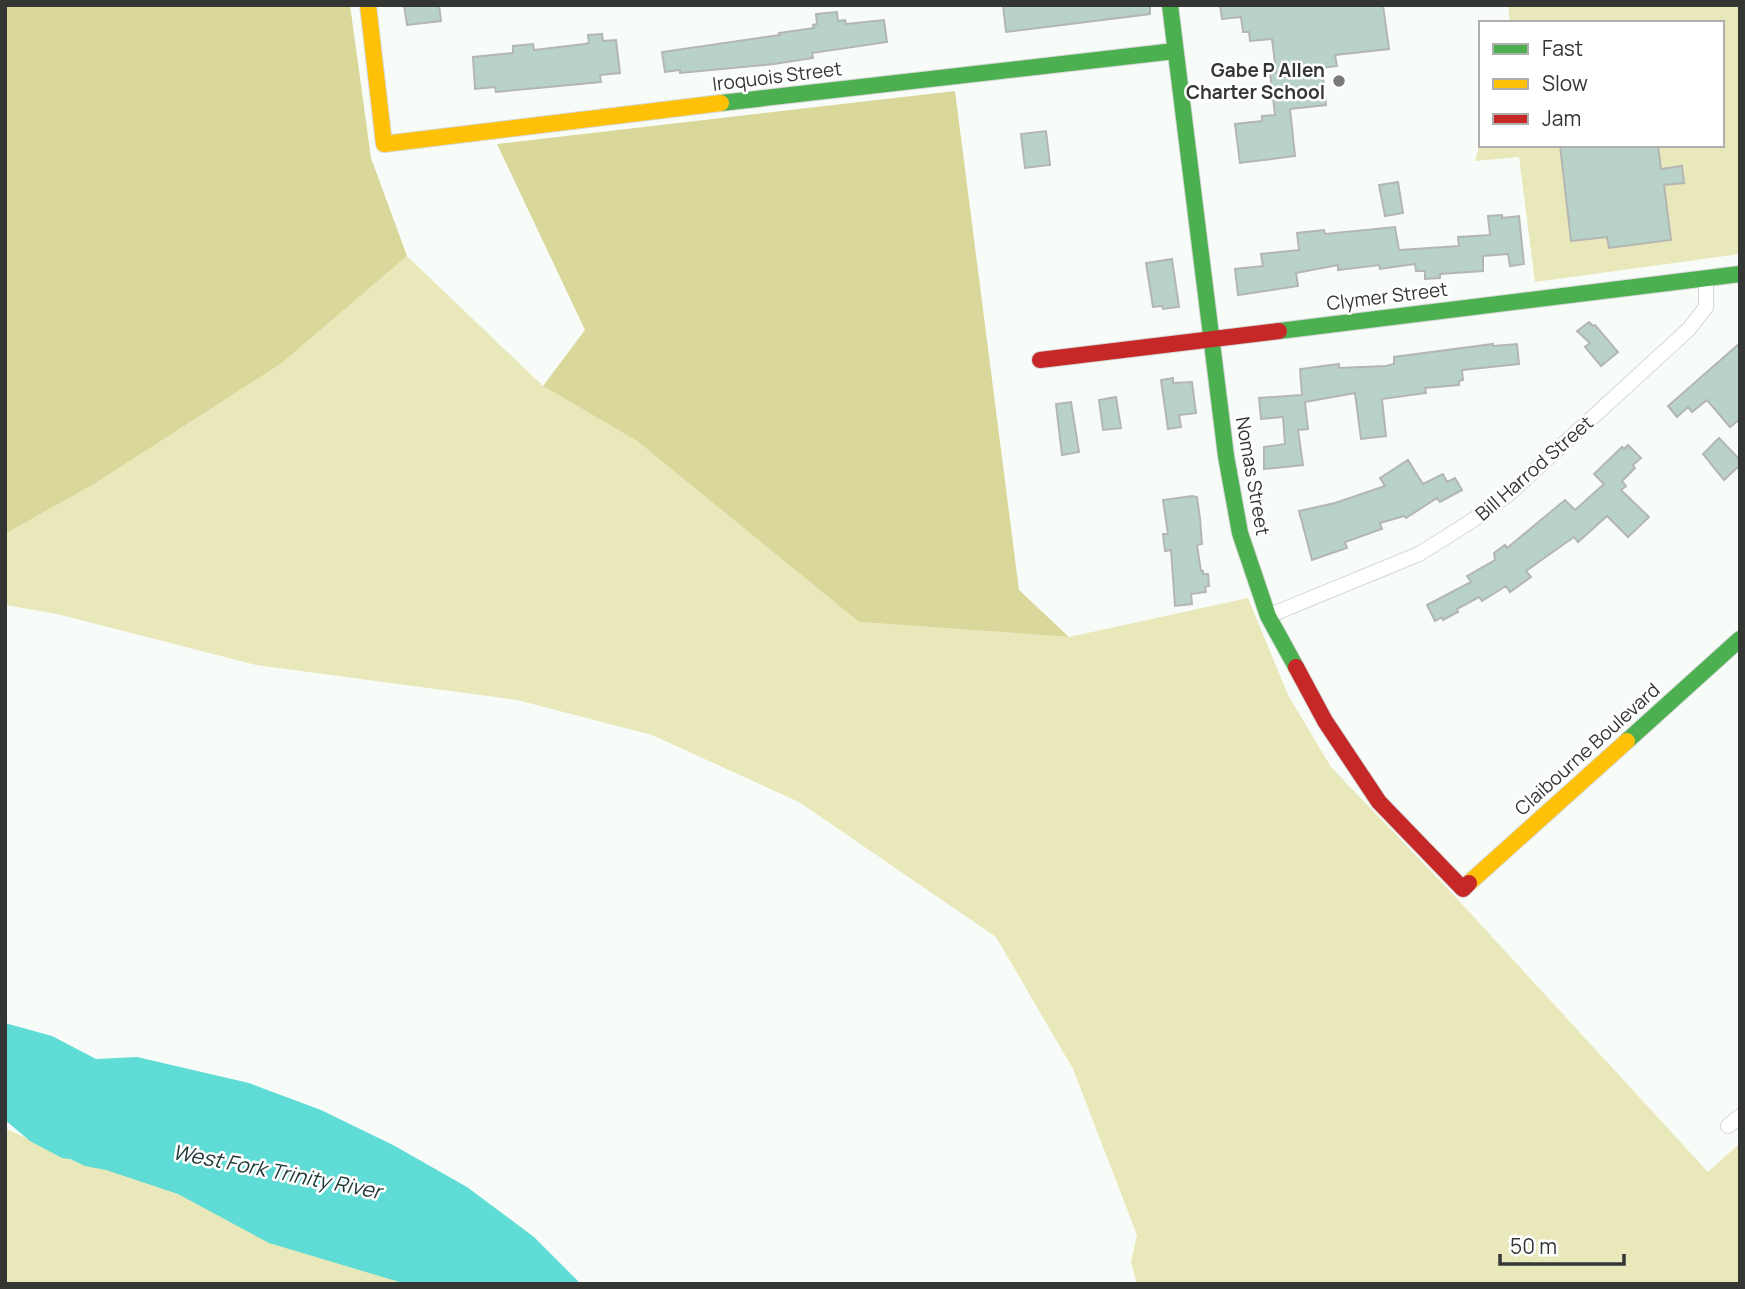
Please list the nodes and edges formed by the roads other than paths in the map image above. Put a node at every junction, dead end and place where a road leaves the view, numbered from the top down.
1 (368, 5) edge
2 (1170, 5) edge
3 (1175, 51) junction
4 (1740, 274) edge
5 (1706, 278) junction
6 (1212, 339) junction
7 (1040, 359) dead end
8 (1268, 616) junction
9 (1740, 639) edge
10 (1463, 889) joint
11 (1740, 1116) edge
12 (1728, 1126) dead end

1 - 3 street, Iroquois Street
2 - 3 street, Nomas Street
3 - 6 street, Nomas Street
4 - 5 street, Clymer Street
5 - 6 street, Clymer Street
5 - 8 street, Bill Harrod Street
6 - 7 street, Clymer Street
6 - 8 street, Nomas Street
8 - 10 street, Nomas Street
9 - 10 street, Claibourne Boulevard
11 - 12 street

